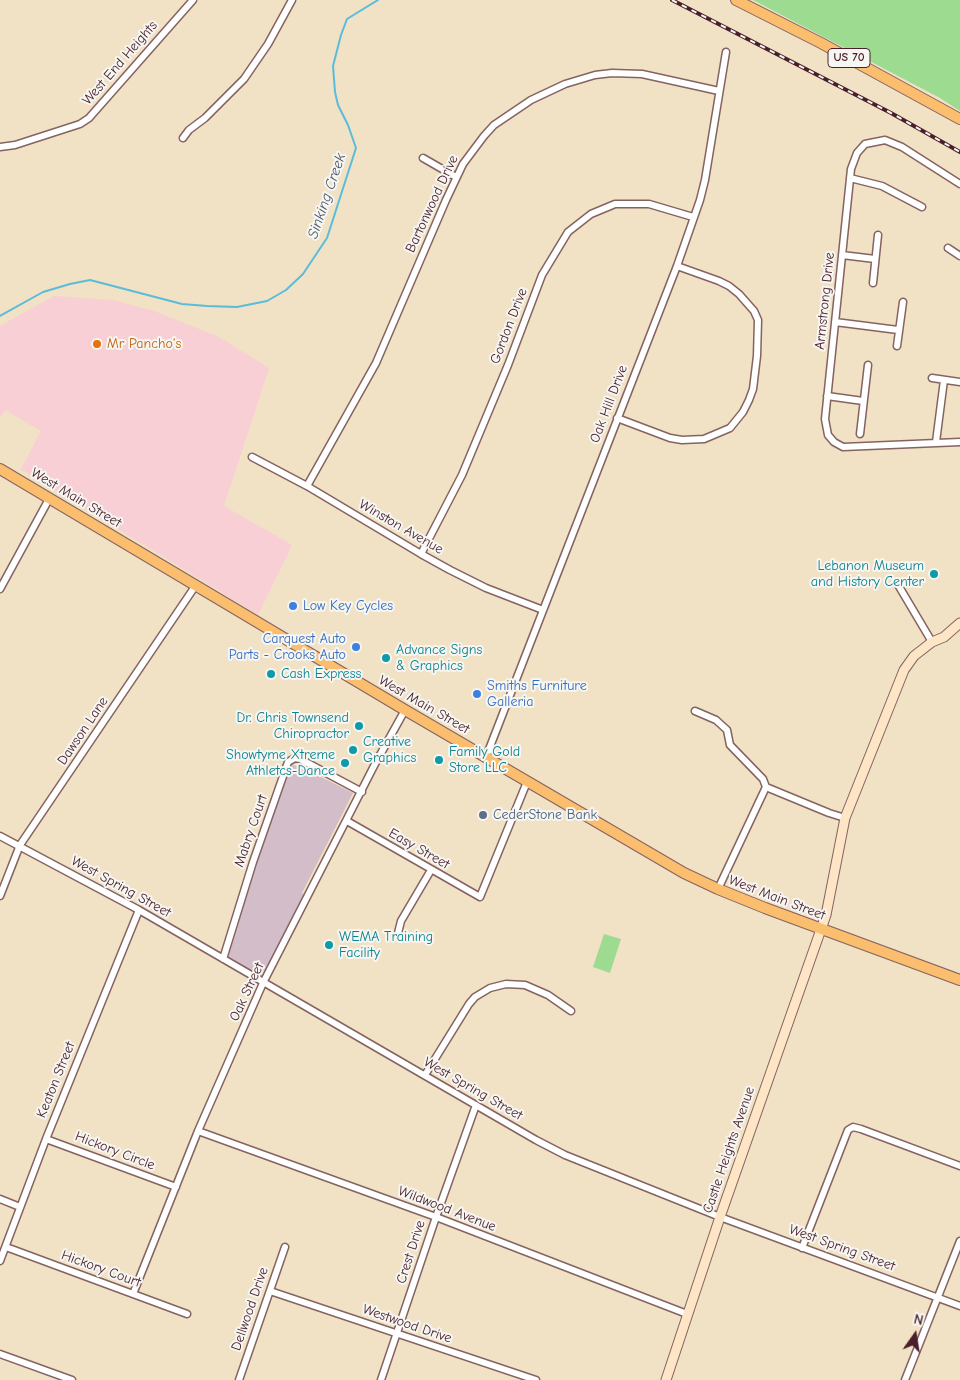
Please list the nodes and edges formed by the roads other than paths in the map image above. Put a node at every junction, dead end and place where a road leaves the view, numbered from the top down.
1 (193, 0) edge
2 (292, 0) edge
3 (736, 0) edge
4 (726, 52) dead end
5 (719, 91) junction
6 (960, 119) edge
7 (183, 138) dead end
8 (0, 147) edge
9 (423, 158) dead end
10 (456, 177) junction
11 (850, 178) junction
12 (960, 184) edge
13 (922, 207) dead end
14 (693, 217) junction
15 (878, 235) dead end
16 (948, 248) dead end
17 (842, 255) junction
18 (960, 256) edge
19 (875, 259) junction
20 (676, 266) junction
21 (873, 283) dead end
22 (903, 302) dead end
23 (835, 322) junction
24 (898, 330) junction
25 (897, 346) dead end
26 (868, 365) dead end
27 (932, 378) dead end
28 (944, 380) junction
29 (960, 382) edge
30 (828, 396) junction
31 (864, 401) junction
32 (616, 418) junction
33 (860, 434) dead end
34 (936, 442) junction
35 (960, 442) edge
36 (252, 457) dead end
37 (0, 469) edge
38 (307, 486) junction
39 (49, 499) junction
40 (421, 554) junction
41 (897, 583) dead end
42 (196, 585) junction
43 (0, 589) edge
44 (542, 610) junction
45 (960, 623) edge
46 (932, 642) junction
47 (404, 710) junction
48 (695, 711) dead end
49 (486, 757) junction
50 (527, 782) junction
51 (766, 787) junction
52 (362, 792) junction
53 (845, 818) junction
54 (347, 822) junction
55 (0, 836) edge
56 (20, 845) junction
57 (431, 870) junction
58 (718, 889) junction
59 (0, 896) edge
60 (139, 910) junction
61 (821, 930) junction
62 (398, 933) dead end
63 (223, 959) junction
64 (960, 980) edge
65 (264, 983) junction
66 (571, 1011) dead end
67 (425, 1075) junction
68 (476, 1105) junction
69 (198, 1131) junction
70 (46, 1139) junction
71 (960, 1166) edge
72 (176, 1187) junction
73 (0, 1199) edge
74 (20, 1207) junction
75 (436, 1217) junction
76 (720, 1217) junction
77 (960, 1241) edge
78 (6, 1247) junction
79 (285, 1247) dead end
80 (802, 1248) junction
81 (0, 1261) edge
82 (270, 1291) junction
83 (133, 1294) junction
84 (938, 1297) junction
85 (960, 1306) edge
86 (186, 1314) dead end
87 (687, 1314) junction
88 (396, 1334) junction
89 (0, 1354) edge
90 (72, 1380) edge
91 (239, 1380) edge
92 (381, 1380) edge
93 (536, 1380) edge
94 (666, 1380) edge
95 (905, 1380) edge

1 - 8 street, West End Heights
2 - 7 street
3 - 6 main road, US 70
4 - 5 street, Oak Hill Drive
5 - 10 street, Bartonwood Drive
5 - 14 street, Oak Hill Drive
9 - 10 street
10 - 38 street, Bartonwood Drive
11 - 12 street, Armstrong Drive
11 - 13 street
11 - 17 street, Armstrong Drive
14 - 20 street, Oak Hill Drive
14 - 40 street, Gordon Drive
15 - 19 street
16 - 18 street
17 - 19 street
17 - 23 street, Armstrong Drive
19 - 21 street
20 - 32 street, Oak Hill Drive
20 - 32 street
22 - 24 street
23 - 24 street
23 - 30 street, Armstrong Drive
24 - 25 street
26 - 31 street
27 - 28 street
28 - 29 street
28 - 34 street
30 - 31 street
30 - 34 street, Armstrong Drive
31 - 33 street
32 - 44 street, Oak Hill Drive
34 - 35 street, Armstrong Drive
36 - 38 street, Winston Avenue
37 - 39 main road, West Main Street
38 - 40 street, Winston Avenue
39 - 42 main road, West Main Street
39 - 43 street
40 - 44 street, Winston Avenue
41 - 46 street
42 - 47 main road, West Main Street
42 - 56 street, Dawson Lane
44 - 49 street, Oak Hill Drive
45 - 46 street, Castle Heights Avenue
46 - 53 street, Castle Heights Avenue
47 - 49 main road, West Main Street
47 - 52 street, Oak Street
48 - 51 street
49 - 50 main road, West Main Street
50 - 57 street, Easy Street
50 - 58 main road, West Main Street
51 - 53 street
51 - 58 street
52 - 54 street, Oak Street
52 - 63 street, Mabry Court
53 - 61 street, Castle Heights Avenue
54 - 57 street, Easy Street
54 - 65 street, Oak Street
55 - 56 street, West Spring Street
56 - 59 street, Dawson Lane
56 - 60 street, West Spring Street
57 - 62 street
58 - 61 main road, West Main Street
60 - 63 street, West Spring Street
60 - 70 street, Keaton Street
61 - 64 main road, West Main Street
61 - 76 street, Castle Heights Avenue
63 - 65 street, West Spring Street
65 - 67 street, West Spring Street
65 - 69 street, Oak Street
66 - 67 street
67 - 68 street, West Spring Street
68 - 75 street, Crest Drive
68 - 76 street, West Spring Street
69 - 72 street, Oak Street
69 - 75 street, Wildwood Avenue
70 - 72 street, Hickory Circle
70 - 74 street, Keaton Street
71 - 80 street
72 - 83 street, Oak Street
73 - 74 street
74 - 78 street, Keaton Street
75 - 87 street, Wildwood Avenue
75 - 88 street, Crest Drive
76 - 80 street, West Spring Street
76 - 87 street, Castle Heights Avenue
77 - 84 street
78 - 81 street, Keaton Street
78 - 83 street, Hickory Court
79 - 82 street, Dellwood Drive
80 - 84 street, West Spring Street
82 - 88 street, Westwood Drive
82 - 91 street, Dellwood Drive
83 - 86 street, Hickory Court
84 - 85 street, West Spring Street
84 - 95 street
87 - 94 street, Castle Heights Avenue
88 - 92 street, Crest Drive
88 - 93 street, Westwood Drive
89 - 90 street

